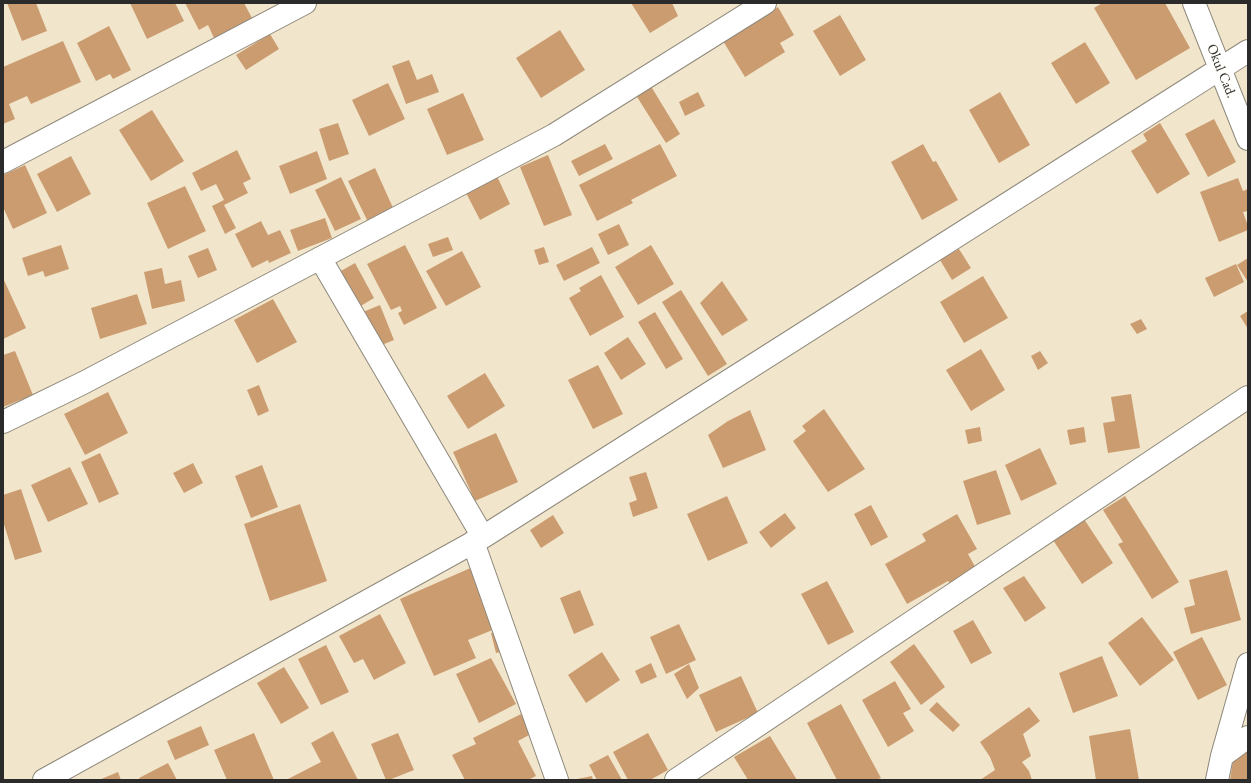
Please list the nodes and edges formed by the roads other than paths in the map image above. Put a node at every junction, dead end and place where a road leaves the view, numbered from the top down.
1 (305, 3) edge
2 (765, 3) edge
3 (1194, 3) edge
4 (1248, 51) edge
5 (1221, 69) junction
6 (1248, 139) edge
7 (3, 162) edge
8 (320, 258) junction
9 (1248, 396) edge
10 (3, 422) edge
11 (478, 539) junction
12 (1248, 664) edge
13 (1248, 737) edge
14 (1222, 756) junction
15 (44, 780) edge
16 (557, 780) edge
17 (676, 780) edge
18 (1217, 780) edge

1 - 7 street
2 - 8 street
3 - 5 street, Okul Cad.
4 - 5 street
5 - 6 street, Okul Cad.
5 - 11 street
8 - 10 street
8 - 11 street
9 - 17 street
11 - 15 street
11 - 16 street
12 - 14 street
13 - 14 street
14 - 18 street

